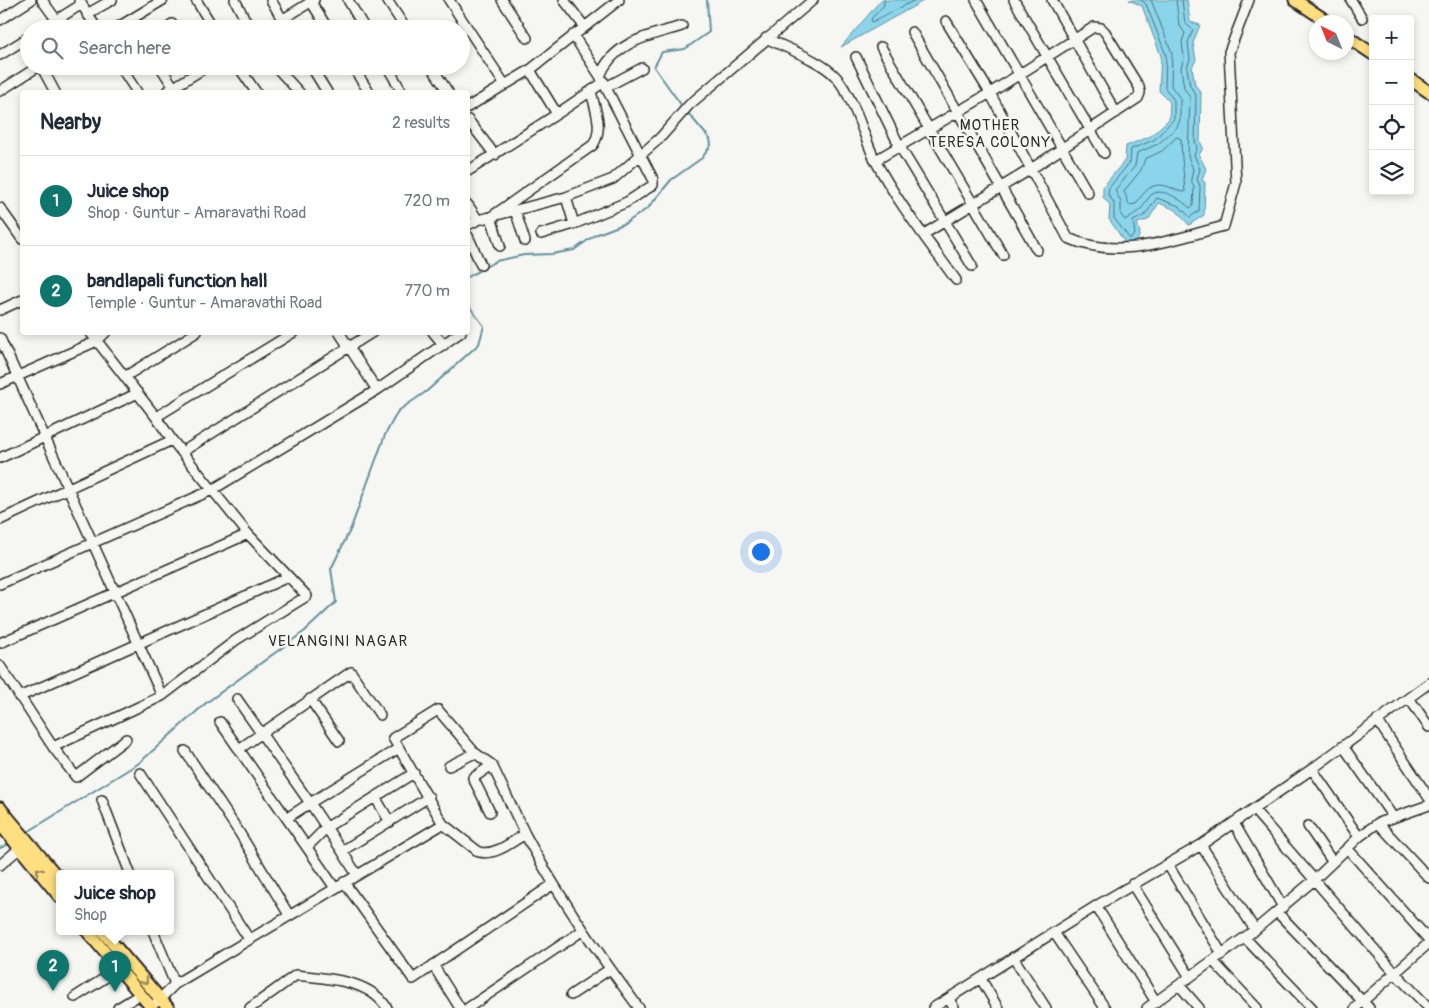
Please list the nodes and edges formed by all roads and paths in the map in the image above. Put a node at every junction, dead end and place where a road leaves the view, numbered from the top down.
1 (31, 0) edge
2 (42, 0) edge
3 (112, 0) edge
4 (163, 0) edge
5 (196, 0) edge
6 (235, 0) edge
7 (271, 0) edge
8 (348, 0) edge
9 (387, 0) edge
10 (449, 0) edge
11 (502, 0) edge
12 (564, 0) edge
13 (619, 0) edge
14 (813, 0) edge
15 (976, 0) edge
16 (1014, 0) edge
17 (1052, 0) edge
18 (1250, 0) edge
19 (1295, 0) edge
20 (1351, 0) edge
21 (312, 1) edge
22 (80, 2) edge
23 (88, 14) junction
24 (1318, 15) edge
25 (1362, 18) dead end
26 (0, 20) edge
27 (56, 20) joint
28 (92, 20) edge
29 (129, 20) edge
30 (208, 20) edge
31 (245, 20) edge
32 (283, 20) joint
33 (323, 20) edge
34 (360, 20) edge
35 (400, 20) edge
36 (462, 20) edge
37 (946, 21) dead end
38 (584, 26) junction
39 (682, 26) dead end
40 (470, 32) edge
41 (912, 32) dead end
42 (573, 35) junction
43 (526, 38) dead end
44 (766, 38) junction
45 (1075, 40) junction
46 (1354, 41) edge
47 (20, 45) edge
48 (881, 47) dead end
49 (1369, 51) edge
50 (0, 55) edge
51 (856, 58) dead end
52 (1047, 58) junction
53 (642, 68) dead end
54 (530, 70) junction
55 (26, 75) edge
56 (45, 75) edge
57 (126, 75) edge
58 (164, 75) edge
59 (194, 75) edge
60 (244, 75) edge
61 (283, 75) edge
62 (317, 75) edge
63 (358, 75) edge
64 (392, 75) edge
65 (437, 75) edge
66 (1019, 75) junction
67 (604, 81) junction
68 (1414, 83) edge
69 (505, 85) junction
70 (54, 90) edge
71 (136, 90) edge
72 (172, 90) edge
73 (173, 90) edge
74 (255, 90) edge
75 (297, 90) edge
76 (326, 90) edge
77 (367, 90) edge
78 (401, 90) edge
79 (447, 90) edge
80 (0, 91) edge
81 (591, 91) junction
82 (1429, 92) edge
83 (990, 93) junction
84 (470, 106) edge
85 (957, 113) junction
86 (1116, 113) junction
87 (557, 114) junction
88 (470, 123) edge
89 (928, 130) junction
90 (1090, 130) junction
91 (900, 147) junction
92 (1061, 149) junction
93 (1104, 153) dead end
94 (495, 155) junction
95 (640, 155) junction
96 (876, 160) junction
97 (1031, 169) junction
98 (470, 170) edge
99 (1001, 187) junction
100 (1088, 192) dead end
101 (566, 197) junction
102 (972, 205) junction
103 (470, 207) edge
104 (0, 208) edge
105 (515, 210) junction
106 (491, 217) junction
107 (478, 220) junction
108 (945, 221) junction
109 (470, 224) edge
110 (574, 224) junction
111 (540, 234) dead end
112 (924, 234) junction
113 (20, 236) edge
114 (470, 240) edge
115 (525, 241) dead end
116 (500, 246) dead end
117 (1037, 250) dead end
118 (1003, 255) dead end
119 (481, 265) dead end
120 (972, 266) dead end
121 (956, 280) dead end
122 (20, 301) edge
123 (0, 310) edge
124 (92, 335) edge
125 (103, 335) edge
126 (192, 335) edge
127 (289, 335) edge
128 (341, 335) edge
129 (369, 335) edge
130 (436, 335) edge
131 (457, 335) edge
132 (0, 338) edge
133 (97, 341) junction
134 (444, 345) junction
135 (350, 349) junction
136 (18, 376) junction
137 (126, 376) junction
138 (0, 384) edge
139 (377, 390) junction
140 (138, 393) junction
141 (156, 417) junction
142 (46, 437) junction
143 (172, 440) junction
144 (182, 452) junction
145 (0, 458) edge
146 (70, 489) junction
147 (212, 490) junction
148 (0, 520) edge
149 (248, 534) junction
150 (93, 541) junction
151 (288, 578) junction
152 (0, 584) edge
153 (114, 592) junction
154 (0, 643) edge
155 (138, 645) junction
156 (0, 666) edge
157 (1429, 683) edge
158 (162, 696) junction
159 (19, 697) junction
160 (1409, 698) junction
161 (237, 699) dead end
162 (310, 699) junction
163 (380, 715) dead end
164 (1378, 720) junction
165 (220, 722) dead end
166 (1429, 727) edge
167 (262, 733) junction
168 (126, 739) dead end
169 (339, 741) dead end
170 (1342, 746) junction
171 (53, 747) junction
172 (399, 748) junction
173 (239, 749) junction
174 (185, 751) dead end
175 (475, 752) junction
176 (492, 765) junction
177 (449, 766) dead end
178 (1312, 769) junction
179 (140, 773) dead end
180 (414, 773) junction
181 (375, 797) junction
182 (429, 798) junction
183 (1429, 798) edge
184 (102, 800) dead end
185 (310, 803) junction
186 (0, 808) edge
187 (1427, 809) edge
188 (1254, 810) junction
189 (490, 812) dead end
190 (1393, 817) junction
191 (287, 818) junction
192 (390, 822) junction
193 (1234, 823) junction
194 (1378, 823) junction
195 (0, 824) edge
196 (443, 824) junction
197 (1308, 826) dead end
198 (327, 827) junction
199 (525, 834) junction
200 (1359, 837) junction
201 (18, 840) junction
202 (1201, 845) junction
203 (307, 847) junction
204 (1347, 848) junction
205 (342, 851) junction
206 (1332, 861) junction
207 (0, 865) edge
208 (1168, 865) junction
209 (129, 870) edge
210 (357, 875) junction
211 (56, 876) edge
212 (1429, 878) edge
213 (1314, 880) junction
214 (344, 882) junction
215 (1132, 884) junction
216 (552, 885) junction
217 (335, 888) junction
218 (56, 892) edge
219 (1096, 906) junction
220 (1280, 910) junction
221 (289, 915) junction
222 (1255, 930) junction
223 (582, 931) junction
224 (1055, 934) junction
225 (90, 935) edge
226 (106, 935) edge
227 (155, 935) edge
228 (1245, 938) junction
229 (249, 939) junction
230 (1429, 940) edge
231 (1429, 943) edge
232 (1222, 954) junction
233 (1013, 957) junction
234 (1213, 961) junction
235 (433, 965) junction
236 (119, 969) junction
237 (610, 969) junction
238 (1395, 973) junction
239 (1190, 977) junction
240 (981, 979) junction
241 (175, 984) junction
242 (1179, 985) junction
243 (140, 994) junction
244 (571, 995) dead end
245 (75, 997) dead end
246 (161, 998) junction
247 (949, 999) junction
248 (1156, 1002) junction
249 (1365, 1005) edge
250 (118, 1008) edge
251 (152, 1008) edge
252 (168, 1008) edge
253 (250, 1008) edge
254 (387, 1008) edge
255 (460, 1008) edge
256 (468, 1008) edge
257 (638, 1008) edge
258 (933, 1008) edge
259 (954, 1008) edge
260 (998, 1008) edge
261 (1046, 1008) edge
262 (1105, 1008) edge
263 (1147, 1008) edge
264 (1200, 1008) edge
265 (1257, 1008) edge
266 (1312, 1008) edge
267 (1355, 1008) edge
268 (1429, 1008) edge

1 - 26 street
2 - 27 street
3 - 23 street
4 - 29 street
5 - 30 street
6 - 31 street
7 - 32 street
8 - 34 street
9 - 35 street
10 - 36 street
11 - 43 street
12 - 38 street
13 - 38 street
14 - 44 street
15 - 66 street
16 - 52 street
17 - 45 street
18 - 97 street
19 - 24 main road
20 - 25 street
21 - 32 street
21 - 33 street
22 - 23 street
22 - 27 street
23 - 28 street
37 - 83 street
38 - 42 street
39 - 67 street
40 - 69 street
41 - 85 street
42 - 54 street
42 - 67 street
44 - 95 street
44 - 96 street
45 - 52 street
45 - 86 street
45 - 86 street
46 - 49 main road
47 - 50 street
48 - 89 street
51 - 91 street
52 - 66 street
52 - 90 street
53 - 67 street
54 - 69 street
54 - 87 street
55 - 80 street
56 - 70 street
57 - 71 street
58 - 72 street
59 - 73 street
60 - 74 street
61 - 75 street
62 - 76 street
63 - 77 street
64 - 78 street
65 - 79 street
66 - 83 street
66 - 92 street
67 - 81 street
67 - 95 street
68 - 82 main road
69 - 84 street
81 - 87 street
81 - 106 street
83 - 85 street
83 - 97 street
85 - 89 street
85 - 99 street
86 - 90 street
87 - 94 street
88 - 94 street
89 - 91 street
89 - 102 street
90 - 92 street
90 - 93 street
91 - 96 street
91 - 108 street
92 - 97 street
92 - 100 street
94 - 98 street
95 - 101 street
95 - 110 street
96 - 112 street
97 - 99 street
99 - 102 street
99 - 117 street
101 - 105 street
101 - 110 street
102 - 108 street
102 - 118 street
103 - 107 street
104 - 113 street
105 - 106 street
105 - 115 street
106 - 107 street
106 - 116 street
107 - 109 street
108 - 112 street
108 - 120 street
110 - 111 street
112 - 121 street
114 - 119 street
122 - 123 street
124 - 133 street
125 - 133 street
126 - 137 street
127 - 141 street
128 - 135 street
129 - 135 street
130 - 134 street
131 - 134 street
132 - 136 street
133 - 136 street
133 - 137 street
134 - 139 street
135 - 139 street
135 - 144 street
136 - 138 street
136 - 142 street
137 - 140 street
139 - 147 street
140 - 141 street
140 - 142 street
141 - 143 street
142 - 145 street
142 - 146 street
143 - 144 street
143 - 146 street
144 - 147 street
146 - 148 street
146 - 150 street
147 - 149 street
147 - 150 street
149 - 151 street
149 - 153 street
150 - 152 street
150 - 153 street
151 - 155 street
151 - 158 street
153 - 154 street
153 - 155 street
155 - 158 street
155 - 159 street
156 - 159 street
157 - 160 street
158 - 171 street
159 - 171 street
160 - 164 street
160 - 166 street
161 - 167 street
162 - 163 street
162 - 167 street
162 - 169 street
164 - 170 street
164 - 183 street
165 - 173 street
167 - 173 street
167 - 185 street
168 - 171 street
170 - 178 street
170 - 190 street
172 - 175 street
172 - 180 street
172 - 185 street
173 - 191 street
174 - 221 street
175 - 176 street
175 - 177 street
176 - 189 street
176 - 199 street
178 - 188 street
178 - 200 street
179 - 229 street
180 - 181 street
180 - 182 street
181 - 192 street
181 - 198 street
182 - 192 street
182 - 196 street
184 - 209 street
185 - 191 street
185 - 198 street
186 - 201 main road
187 - 190 street
188 - 193 street
188 - 213 street
190 - 194 street
191 - 203 street
192 - 205 street
193 - 202 street
193 - 220 street
194 - 200 street
194 - 212 street
195 - 201 main road
196 - 199 street
196 - 210 street
197 - 206 street
198 - 203 street
198 - 205 street
199 - 216 street
200 - 204 street
201 - 207 street
201 - 211 main road
218 -> 201 main road
202 - 208 street
202 - 222 street
203 - 217 street
204 - 206 street
204 - 230 street
205 - 210 street
206 - 213 street
208 - 215 street
208 - 232 street
210 - 214 street
213 - 220 street
213 - 238 street
214 - 217 street
214 - 235 street
215 - 219 street
215 - 239 street
216 - 223 street
216 - 235 street
217 - 221 street
219 - 224 street
219 - 248 street
220 - 222 street
220 - 249 street
221 - 229 street
222 - 228 street
223 - 237 street
223 - 256 street
224 - 233 street
224 - 262 street
225 - 236 main road
226 -> 246 main road
227 - 241 street
228 - 232 street
228 - 266 street
229 - 241 street
231 - 238 street
232 - 234 street
233 - 240 street
233 - 261 street
234 - 239 street
234 - 265 street
235 - 255 street
236 - 243 main road
236 - 245 street
237 - 244 street
237 - 257 street
238 - 249 street
238 - 268 street
239 - 242 street
240 - 247 street
240 - 260 street
241 - 246 street
242 - 248 street
242 - 264 street
243 - 250 street
243 - 251 main road
246 - 251 street
246 - 252 main road
247 - 258 street
247 - 259 street
248 - 263 street
249 - 267 street
253 - 254 street

